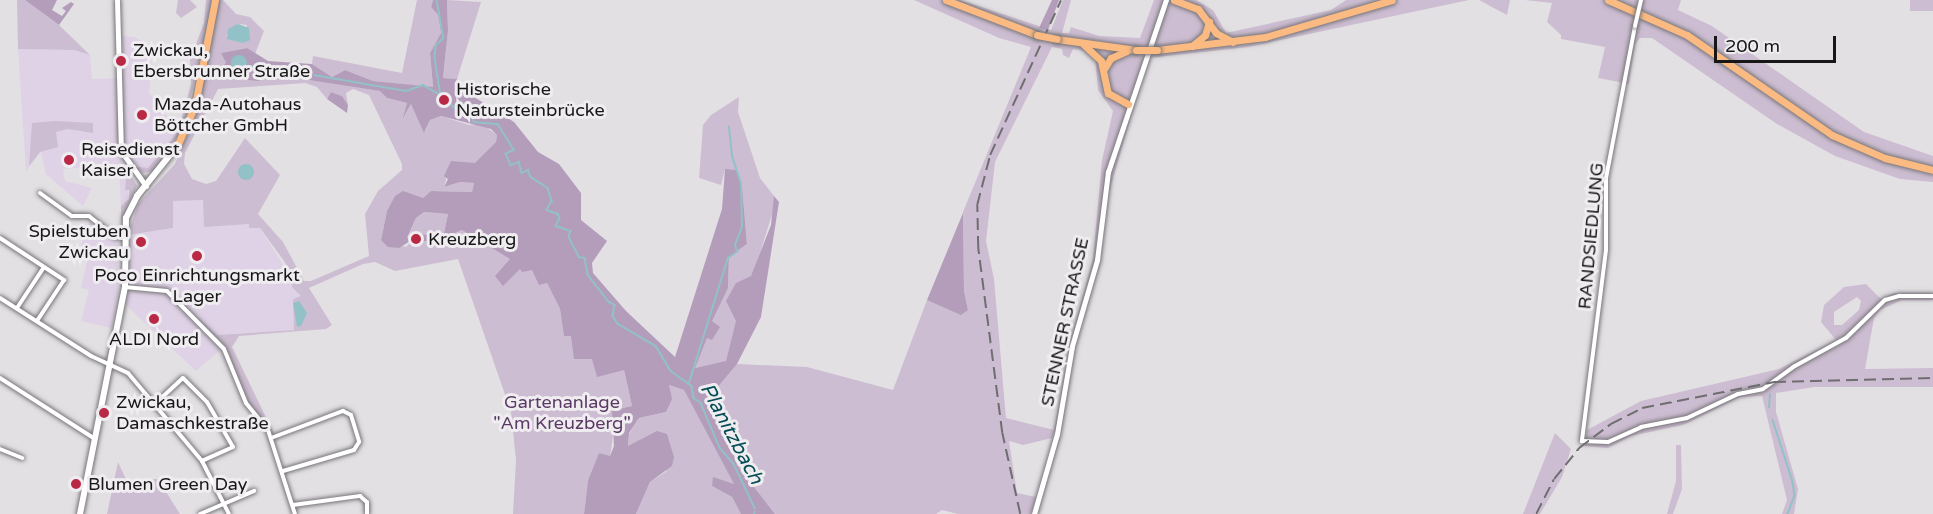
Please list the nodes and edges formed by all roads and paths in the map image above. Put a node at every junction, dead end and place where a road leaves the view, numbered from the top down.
1 (117, 0) edge
2 (215, 0) edge
3 (946, 0) edge
4 (1166, 0) edge
5 (1174, 0) edge
6 (1392, 0) edge
7 (1608, 0) edge
8 (1641, 0) edge
9 (1209, 20) junction
10 (1237, 42) junction
11 (1083, 44) junction
12 (1189, 48) junction
13 (1134, 50) junction
14 (1103, 72) junction
15 (1128, 104) junction
16 (177, 146) joint
17 (1933, 170) edge
18 (146, 186) junction
19 (40, 194) dead end
20 (0, 238) edge
21 (124, 238) junction
22 (44, 267) junction
23 (125, 287) junction
24 (1933, 296) edge
25 (0, 298) edge
26 (17, 308) junction
27 (38, 321) junction
28 (110, 365) junction
29 (0, 378) edge
30 (155, 404) junction
31 (271, 438) junction
32 (95, 439) junction
33 (0, 449) edge
34 (22, 458) dead end
35 (202, 461) junction
36 (283, 471) junction
37 (254, 491) dead end
38 (226, 503) junction
39 (293, 505) junction
40 (80, 514) edge
41 (200, 514) edge
42 (229, 514) edge
43 (295, 514) edge
44 (367, 514) edge
45 (1034, 514) edge

1 - 18 street
2 - 16 highway
3 - 11 highway, bridge
4 - 15 street, STENNER STRASSE
5 - 9 highway
6 - 10 highway
7 - 17 highway
8 - 24 street, RANDSIEDLUNG, bridge
9 - 10 highway
9 - 12 highway
10 - 12 highway
11 - 13 highway
11 - 14 highway
12 - 13 highway, bridge
13 - 14 highway
14 - 15 highway
15 - 45 street, STENNER STRASSE
16 - 18 main road
18 - 21 main road
19 - 21 street
20 - 22 street
21 - 23 main road
22 - 26 street
22 - 27 street
23 - 28 main road
23 - 31 street
25 - 26 street
26 - 27 street
27 - 28 street
28 - 30 street
28 - 32 main road
29 - 32 street
30 - 35 street
30 - 35 street
31 - 36 street
31 - 36 street
32 - 40 main road
33 - 34 street
35 - 38 street
36 - 39 street
37 - 38 street
38 - 41 street
38 - 42 street
39 - 43 street
39 - 44 street

